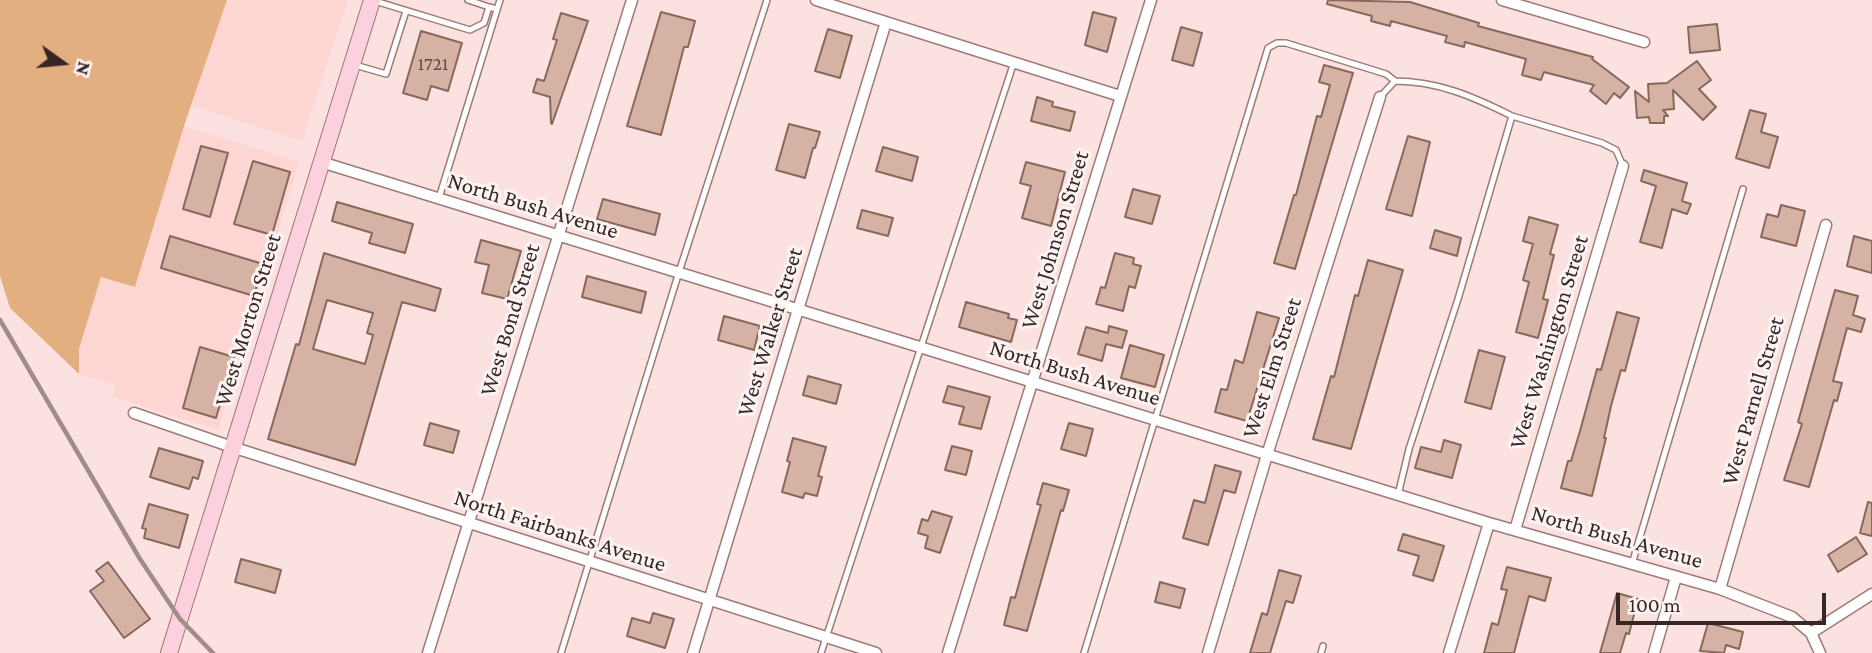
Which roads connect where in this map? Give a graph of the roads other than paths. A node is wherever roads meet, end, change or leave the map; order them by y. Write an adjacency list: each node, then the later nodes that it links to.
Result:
1 (372, 0): 11 (lane); 15 (main road, West Morton Street)
2 (468, 0): 9 (lane)
3 (500, 0): 10 (lane)
4 (632, 0): 25 (street, West Bond Street)
5 (767, 0): 26 (lane)
6 (817, 0): 12 (street)
7 (1152, 0): 17 (street, West Johnson Street)
8 (1502, 0): 13 (street)
9 (489, 7): 10 (lane); 11 (lane)
10 (497, 9): 23 (lane)
11 (406, 10): 15 (lane)
12 (887, 22): 14 (street); 27 (street, West Walker Street)
13 (1644, 42)
14 (1014, 62): 17 (street); 28 (lane)
15 (352, 64): 20 (main road, West Morton Street)
16 (1395, 81): 18 (lane); 19 (lane); 31 (lane)
17 (1120, 96): 29 (street, West Johnson Street)
18 (1380, 97): 33 (street, West Elm Street)
19 (1512, 116): 21 (lane); 34 (lane)
20 (321, 162): 23 (street, North Bush Avenue); 32 (main road, West Morton Street)
21 (1623, 166): 37 (street, West Washington Street)
22 (1743, 189): 39 (lane)
23 (438, 199): 25 (street, North Bush Avenue)
24 (1826, 225): 41 (street, West Parnell Street)
25 (558, 236): 26 (street, North Bush Avenue); 35 (street, West Bond Street)
26 (679, 272): 27 (street, North Bush Avenue); 38 (lane)
27 (800, 309): 28 (street, North Bush Avenue); 43 (street, West Walker Street)
28 (919, 347): 29 (street, North Bush Avenue); 45 (lane)
29 (1034, 381): 31 (street, North Bush Avenue); 52 (street, West Johnson Street)
30 (134, 413): 32 (street, North Fairbanks Avenue)
31 (1154, 419): 33 (street, North Bush Avenue); 53 (lane)
32 (232, 447): 35 (street, North Fairbanks Avenue); 46 (main road, West Morton Street)
33 (1267, 455): 34 (street, North Bush Avenue); 54 (street, West Elm Street)
34 (1398, 495): 36 (street, North Bush Avenue)
35 (469, 523): 38 (street, North Fairbanks Avenue); 47 (street, West Bond Street)
36 (1489, 523): 37 (street, North Bush Avenue); 55 (street)
37 (1515, 530): 39 (street, North Bush Avenue)
38 (590, 562): 43 (street, North Fairbanks Avenue); 48 (lane)
39 (1632, 564): 40 (street, North Bush Avenue)
40 (1676, 577): 41 (street, North Bush Avenue); 56 (street)
41 (1720, 589): 44 (street, North Bush Avenue)
42 (1872, 594): 44 (street)
43 (709, 600): 45 (street, North Fairbanks Avenue); 49 (street, West Walker Street)
44 (1811, 633): 57 (street)
45 (826, 637): 50 (lane); 51 (street, North Fairbanks Avenue)
46 (169, 653)
47 (428, 653)
48 (561, 653)
49 (694, 653)
50 (821, 653)
51 (876, 653)
52 (948, 653)
53 (1084, 653)
54 (1208, 653)
55 (1449, 653)
56 (1654, 653)
57 (1820, 653)

